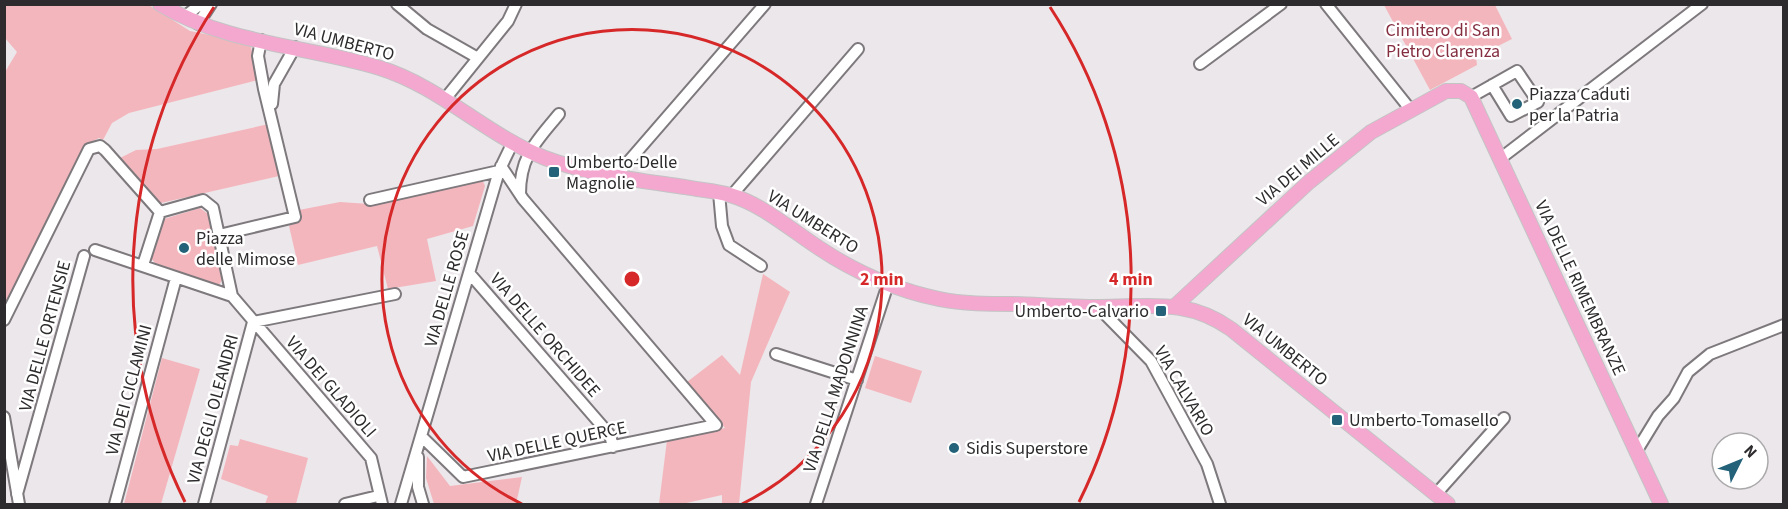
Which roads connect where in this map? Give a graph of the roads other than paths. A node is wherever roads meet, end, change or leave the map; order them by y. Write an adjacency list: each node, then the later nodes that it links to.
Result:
1 (160, 4): 10 (main road, VIA UMBERTO)
2 (201, 4): 10 (street)
3 (211, 4): 11 (street)
4 (397, 4): 15 (street)
5 (516, 4): 15 (street)
6 (765, 4): 27 (street)
7 (1281, 4): 16 (street)
8 (1326, 4): 20 (street)
9 (1702, 4): 25 (street)
10 (184, 17): 11 (main road, VIA UMBERTO)
11 (198, 24): 12 (main road, VIA UMBERTO)
12 (261, 40): 13 (main road, VIA UMBERTO); 21 (street)
13 (295, 47): 19 (main road, VIA UMBERTO); 21 (street)
14 (858, 49): 29 (street)
15 (478, 58): 19 (street)
16 (1200, 63)
17 (1492, 85): 17 (street); 18 (street)
18 (1466, 94): 20 (main road, VIA DEI MILLE); 25 (main road, VIA DELLE RIMEMBRANZE)
19 (445, 99): 23 (main road, VIA UMBERTO)
20 (1410, 109): 42 (main road, VIA DEI MILLE)
21 (272, 113): 32 (street)
22 (559, 114): 24 (street)
23 (513, 142): 24 (main road, VIA UMBERTO); 26 (street, VIA DELLE ROSE)
24 (529, 151): 27 (main road, VIA UMBERTO); 28 (street)
25 (1501, 158): 56 (main road, VIA DELLE RIMEMBRANZE)
26 (500, 168): 28 (street); 30 (street); 37 (street, VIA DELLE ROSE)
27 (615, 177): 29 (main road, VIA UMBERTO)
28 (520, 194): 55 (street, VIA DELLE QUERCE)
29 (725, 194): 36 (street); 39 (main road, VIA UMBERTO)
30 (370, 200)
31 (157, 208): 32 (street); 35 (street); 45 (street)
32 (223, 234): 41 (street)
33 (95, 250): 35 (street, VIA DELLE ORTENSIE)
34 (84, 256): 58 (street, VIA DELLE ORTENSIE)
35 (139, 264): 38 (street, VIA DELLE ORTENSIE)
36 (762, 266)
37 (470, 274): 53 (street, VIA DELLE ROSE); 55 (street, VIA DELLE ORCHIDEE)
38 (175, 281): 41 (street, VIA DELLE ORTENSIE); 63 (street, VIA DEI CICLAMINI)
39 (888, 284): 44 (main road, VIA UMBERTO); 50 (street, VIA DELLA MADONNINA)
40 (395, 294): 46 (street, VIA DEGLI OLEANDRI)
41 (233, 298): 46 (street, VIA DEI GLADIOLI)
42 (1176, 305): 43 (main road, VIA UMBERTO); 59 (main road, VIA UMBERTO)
43 (1126, 306): 44 (main road, VIA UMBERTO); 48 (street)
44 (1098, 307): 48 (street, VIA CALVARIO)
45 (4, 320)
46 (253, 322): 61 (street, VIA DEI GLADIOLI); 64 (street, VIA DEGLI OLEANDRI)
47 (1784, 325): 56 (street)
48 (1123, 330): 69 (street, VIA CALVARIO)
49 (776, 354): 50 (street)
50 (857, 380): 68 (street, VIA DELLA MADONNINA)
51 (4, 417): 57 (street)
52 (1504, 418): 59 (street)
53 (421, 436): 54 (street, VIA DELLE ROSE); 55 (street, VIA DELLE QUERCE)
54 (418, 447): 66 (street); 67 (street)
55 (613, 447)
56 (1636, 452): 62 (main road, VIA DELLE RIMEMBRANZE)
57 (12, 460): 58 (street); 60 (street)
58 (28, 461): 60 (street, VIA DELLE ORTENSIE)
59 (1436, 494): 70 (main road, VIA UMBERTO)
60 (18, 499)
61 (380, 500): 65 (street)
62 (1658, 503)
63 (115, 504)
64 (204, 504)
65 (345, 504)
66 (403, 504): 67 (street)
67 (422, 504)
68 (816, 504)
69 (1220, 504)
70 (1448, 504)

